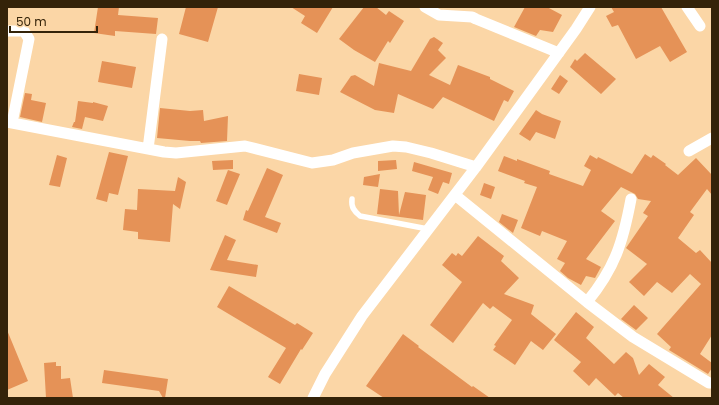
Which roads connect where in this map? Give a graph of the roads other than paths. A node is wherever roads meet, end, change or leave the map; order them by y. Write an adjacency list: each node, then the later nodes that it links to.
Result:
1 (425, 7): 7 (street)
2 (590, 7): 7 (street)
3 (687, 7): 4 (street)
4 (700, 26)
5 (7, 31): 8 (street)
6 (162, 39): 10 (street)
7 (558, 53): 12 (street)
8 (9, 123): 10 (street)
9 (712, 138): 11 (street)
10 (148, 149): 12 (street)
11 (689, 151)
12 (476, 167): 13 (street)
13 (455, 195): 16 (street); 17 (street)
14 (352, 199): 16 (lane)
15 (631, 199): 17 (street)
16 (428, 229): 19 (street)
17 (587, 302): 18 (street)
18 (712, 383)
19 (313, 398)

